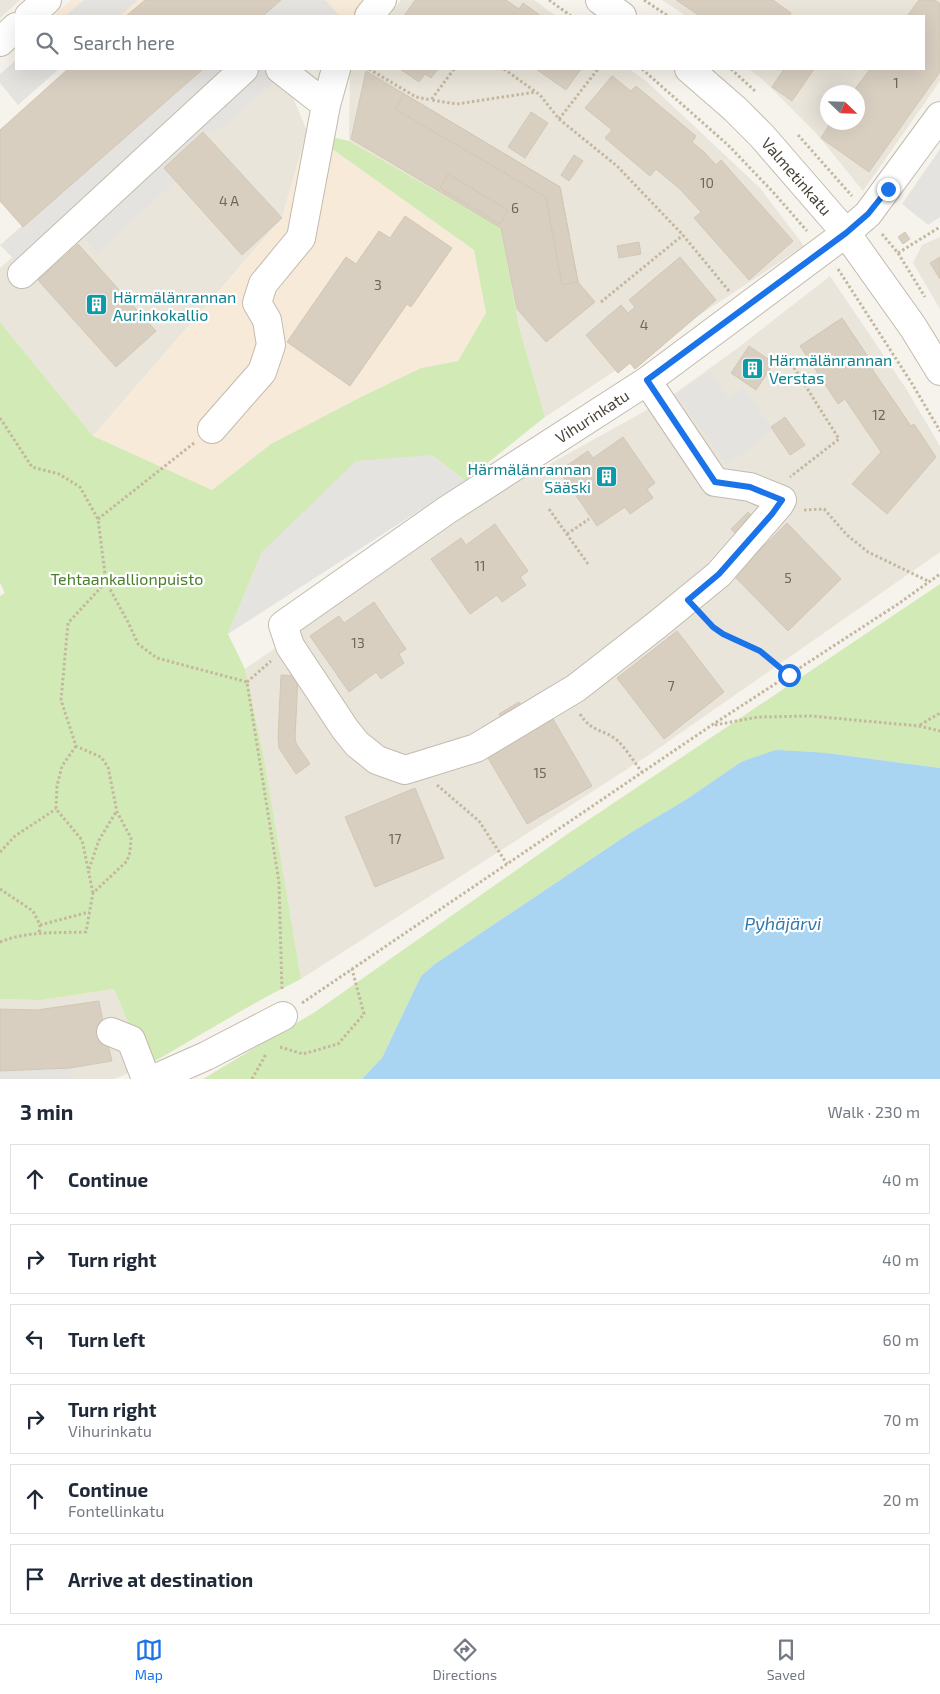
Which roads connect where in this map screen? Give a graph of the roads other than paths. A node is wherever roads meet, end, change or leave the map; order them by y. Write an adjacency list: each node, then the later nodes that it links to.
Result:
1 (47, 0): 4 (street)
2 (382, 0): 5 (street)
3 (600, 0): 6 (street)
4 (27, 15)
5 (371, 15)
6 (621, 15)
7 (243, 70): 14 (street)
8 (281, 70): 11 (street)
9 (336, 70): 11 (street)
10 (691, 70): 13 (street, Valmetinkatu)
11 (326, 105): 17 (street)
12 (940, 116): 13 (street, Vihurinkatu)
13 (846, 233): 15 (street, Valmetinkatu); 16 (street, Vihurinkatu)
14 (22, 274)
15 (940, 371)
16 (647, 380): 18 (street, Vihurinkatu); 18 (street)
17 (212, 429)
18 (286, 635): 19 (street)
19 (289, 676)
20 (286, 1014): 23 (street)
21 (111, 1032): 22 (street)
22 (146, 1079)
23 (154, 1079)

